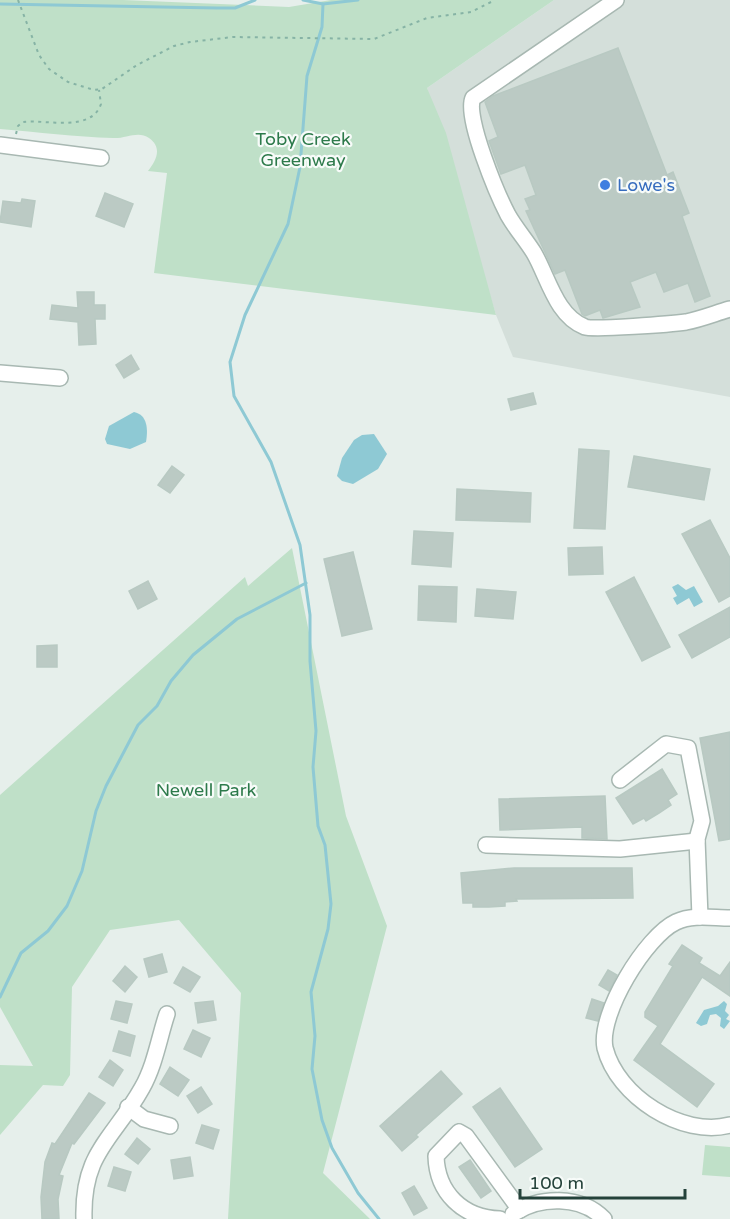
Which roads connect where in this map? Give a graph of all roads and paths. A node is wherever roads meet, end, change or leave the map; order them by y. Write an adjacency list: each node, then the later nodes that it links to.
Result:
1 (18, 0): 4 (path)
2 (495, 0): 4 (path)
3 (616, 0): 8 (street)
4 (99, 90): 6 (path)
5 (0, 145): 6 (street)
6 (16, 146): 7 (street)
7 (101, 158)
8 (730, 309)
9 (0, 373): 10 (street)
10 (60, 378)
11 (620, 780): 12 (street)
12 (697, 841): 13 (street); 14 (street)
13 (486, 846)
14 (700, 917): 15 (street); 18 (street)
15 (730, 918)
16 (167, 1014): 17 (street)
17 (128, 1107): 19 (street); 21 (street)
18 (730, 1125)
19 (170, 1126)
20 (520, 1210): 22 (street); 22 (street); 23 (street)
21 (84, 1219)
22 (501, 1219)
23 (604, 1219)

